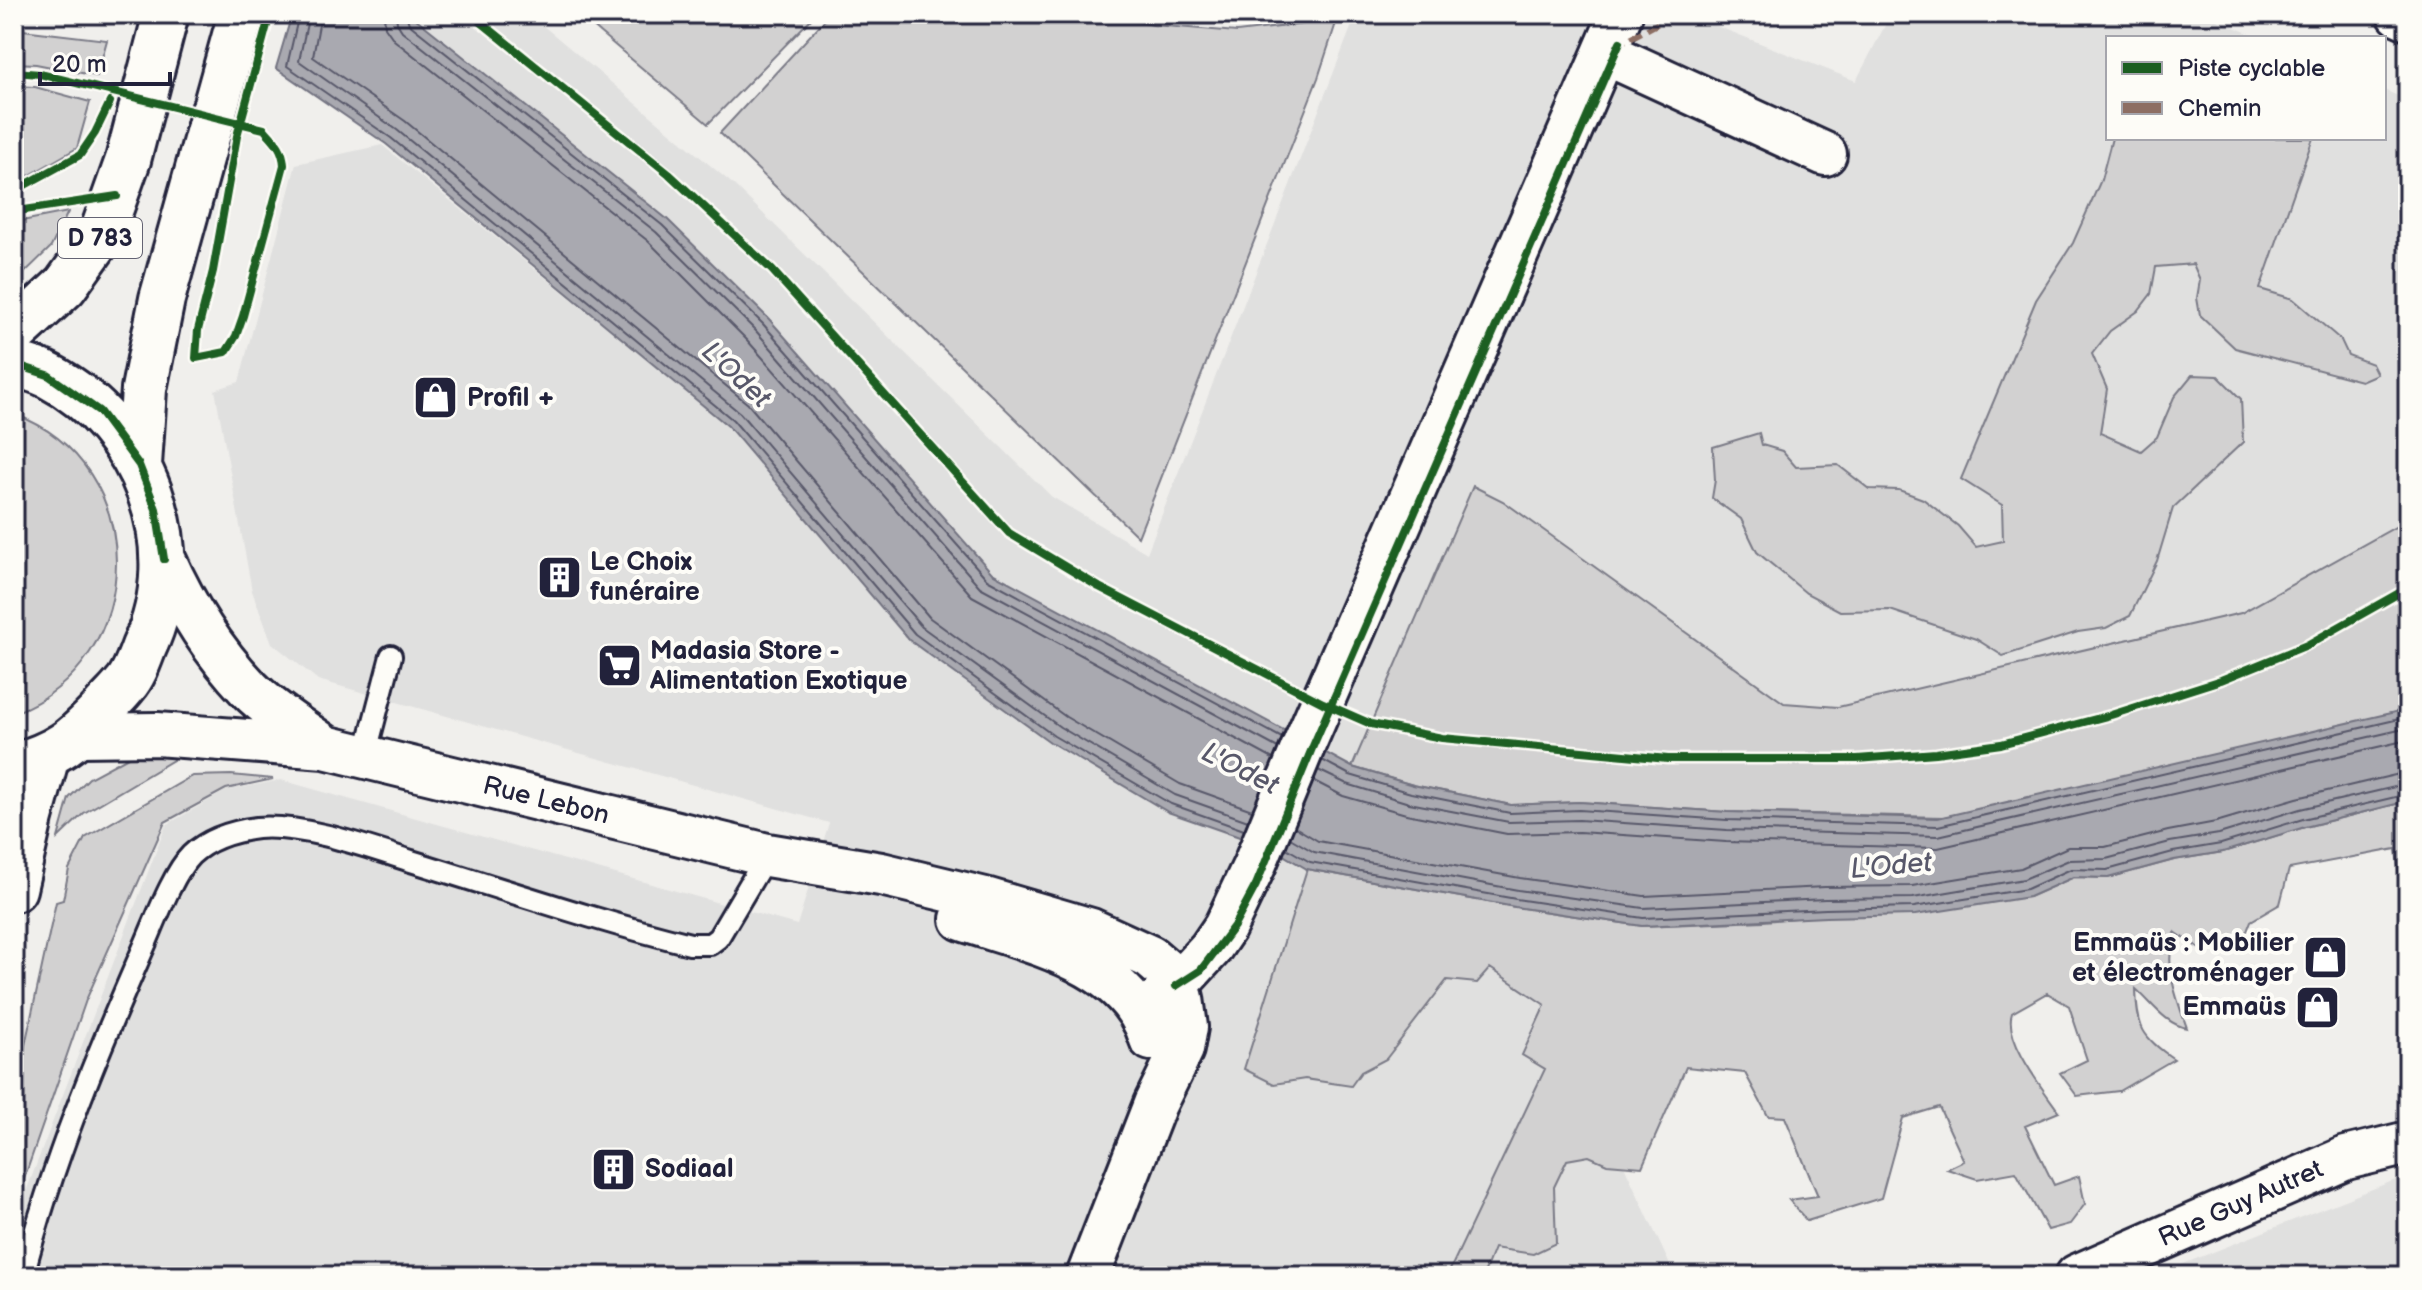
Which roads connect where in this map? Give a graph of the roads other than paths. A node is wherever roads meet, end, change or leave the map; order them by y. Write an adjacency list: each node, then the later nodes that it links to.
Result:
1 (166, 14): 8 (main road, D 783)
2 (241, 14): 10 (main road, D 783)
3 (1621, 14): 6 (street)
4 (2399, 14): 5 (street)
5 (2408, 18)
6 (1605, 53): 7 (street); 18 (street)
7 (1825, 154)
8 (14, 333)
9 (14, 364): 10 (main road)
10 (139, 465): 11 (main road)
11 (164, 559): 13 (street, Rue Lebon); 14 (main road)
12 (391, 656): 15 (lane)
13 (325, 747): 14 (street, Rue Lebon); 15 (street, Rue Lebon)
14 (46, 752): 17 (main road)
15 (365, 756): 16 (street, Rue Lebon)
16 (767, 855): 18 (street, Rue Lebon); 19 (street, Rue Lebon); 22 (lane)
17 (14, 889)
18 (1176, 986): 19 (street); 20 (street)
19 (1140, 1014): 20 (street)
20 (1155, 1104): 23 (street)
21 (2408, 1143): 24 (street, Rue Guy Autret)
22 (23, 1276)
23 (1088, 1276)
24 (2077, 1276)

